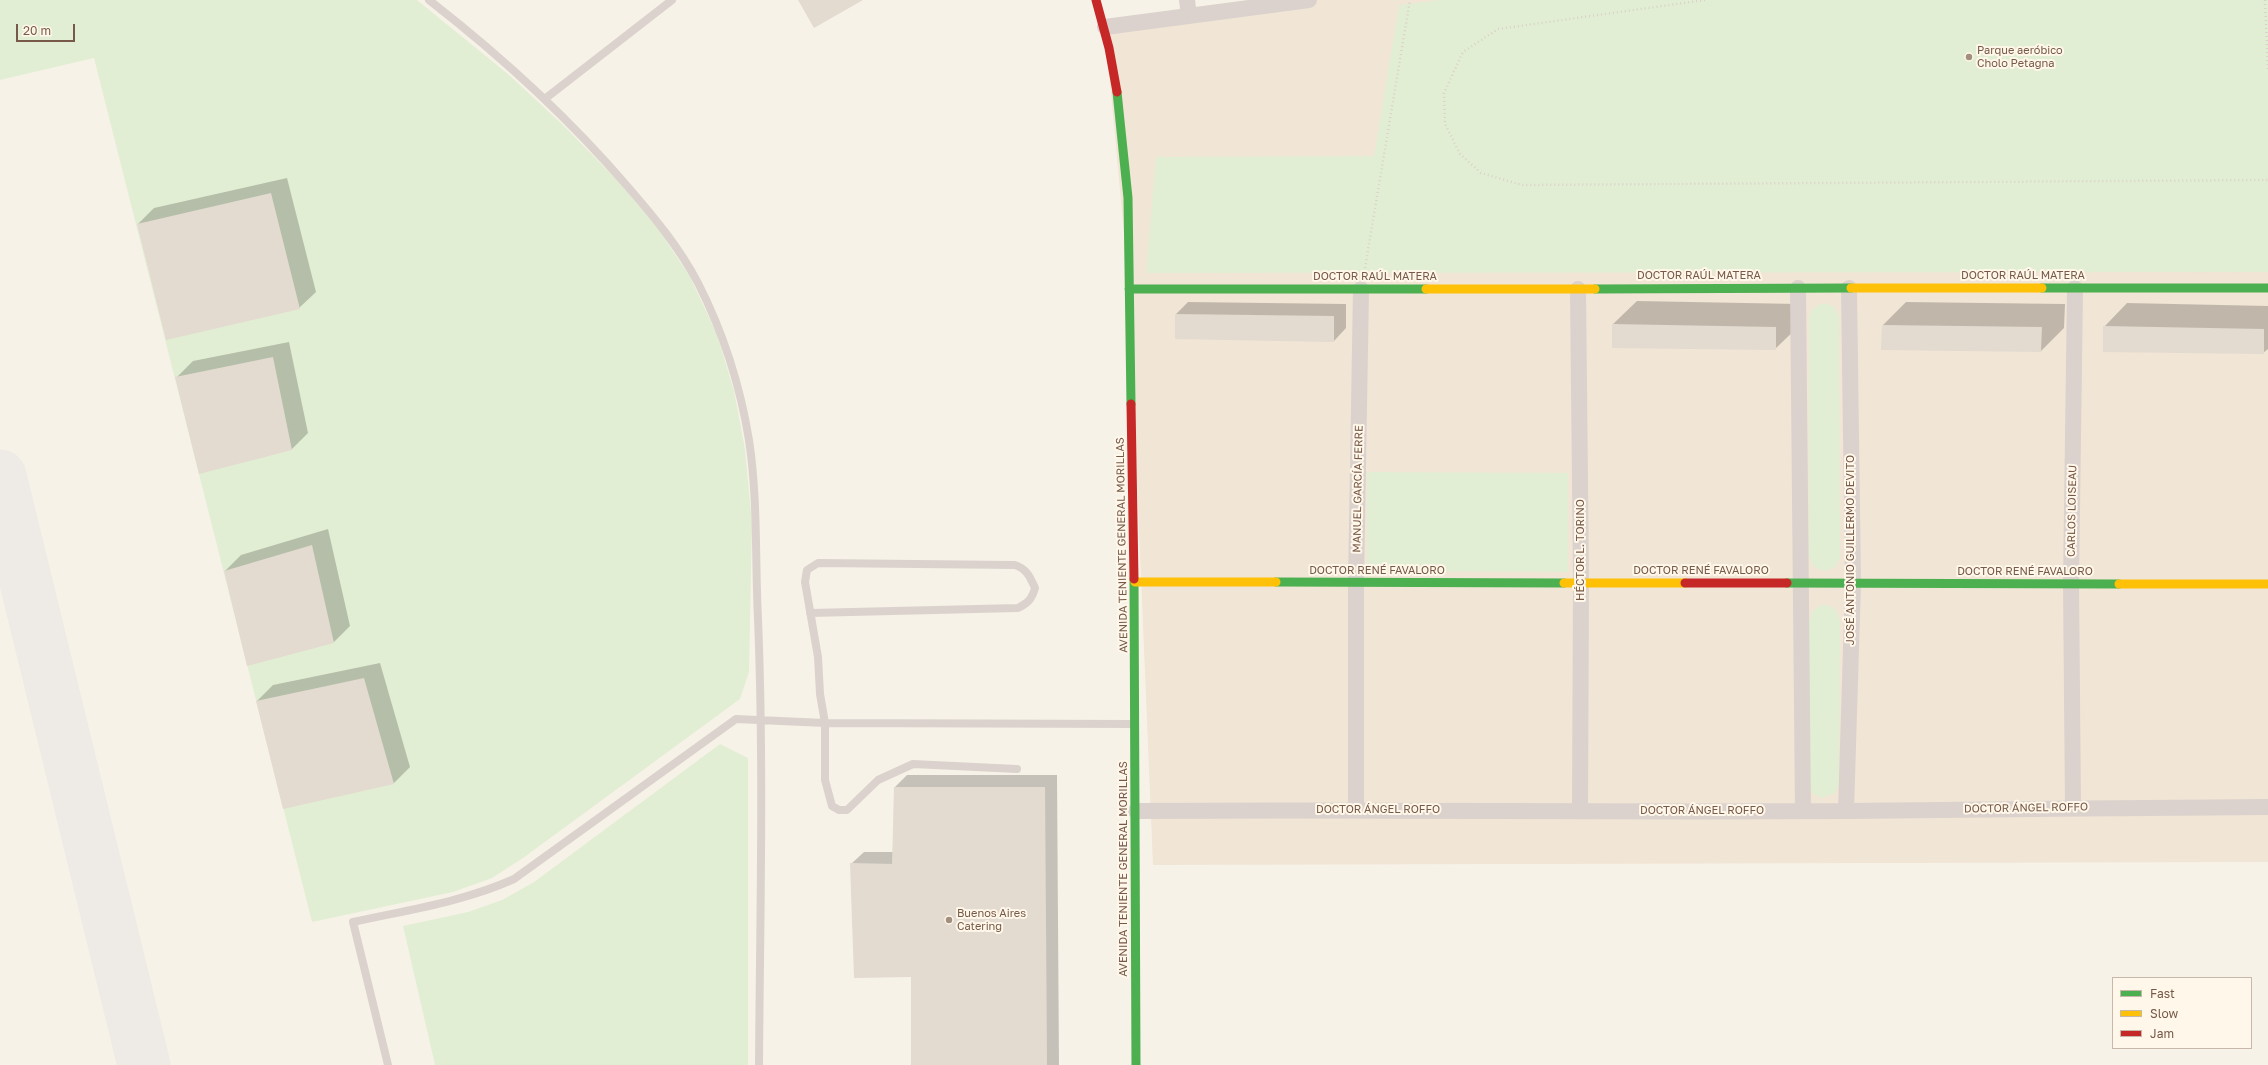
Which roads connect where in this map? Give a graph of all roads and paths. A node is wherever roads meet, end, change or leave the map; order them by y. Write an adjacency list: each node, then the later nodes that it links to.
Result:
1 (429, 0): 12 (lane)
2 (672, 0): 12 (lane)
3 (1096, 0): 10 (street, AVENIDA TENIENTE GENERAL MORILLAS)
4 (1186, 0): 9 (street)
5 (1310, 0): 9 (street)
6 (1410, 0): 19 (path)
7 (1705, 0): 13 (path)
8 (2264, 0): 11 (path)
9 (1189, 16): 10 (street)
10 (1105, 26): 18 (street, AVENIDA TENIENTE GENERAL MORILLAS)
11 (2268, 70)
12 (546, 98): 29 (lane)
13 (2268, 180)
14 (1798, 288): 15 (street, DOCTOR RAÚL MATERA); 20 (street, DOCTOR RAÚL MATERA); 25 (street)
15 (1849, 288): 16 (street, DOCTOR RAÚL MATERA); 24 (street, JOSÉ ANTONIO GUILLERMO DEVITO)
16 (2075, 288): 17 (street, DOCTOR RAÚL MATERA); 26 (street, CARLOS LOISEAU)
17 (2268, 288)
18 (1129, 289): 19 (street, DOCTOR RAÚL MATERA); 21 (street, AVENIDA TENIENTE GENERAL MORILLAS)
19 (1361, 289): 20 (street, DOCTOR RAÚL MATERA); 22 (street, MANUEL GARCÍA FERRE)
20 (1578, 289): 23 (street, HÉCTOR L. TORINO)
21 (1135, 582): 22 (street, DOCTOR RENÉ FAVALORO); 31 (street, AVENIDA TENIENTE GENERAL MORILLAS)
22 (1356, 583): 23 (street, DOCTOR RENÉ FAVALORO); 35 (street, MANUEL GARCÍA FERRE)
23 (1581, 583): 25 (street, DOCTOR RENÉ FAVALORO); 36 (street, HÉCTOR L. TORINO)
24 (1853, 583): 25 (street, DOCTOR RENÉ FAVALORO); 26 (street, DOCTOR RENÉ FAVALORO); 39 (street, JOSÉ ANTONIO GUILLERMO DEVITO)
25 (1801, 584): 38 (street)
26 (2071, 584): 27 (street, DOCTOR RENÉ FAVALORO); 33 (street, CARLOS LOISEAU)
27 (2268, 584)
28 (810, 613): 28 (lane); 30 (lane)
29 (762, 720): 30 (lane); 40 (lane); 41 (lane)
30 (825, 723): 31 (lane); 32 (lane)
31 (1135, 724): 37 (street, AVENIDA TENIENTE GENERAL MORILLAS)
32 (1017, 769)
33 (2073, 807): 34 (street, DOCTOR ÁNGEL ROFFO); 39 (street, DOCTOR ÁNGEL ROFFO)
34 (2268, 807)
35 (1356, 810): 36 (street, DOCTOR ÁNGEL ROFFO); 37 (street, DOCTOR ÁNGEL ROFFO)
36 (1580, 810): 38 (street, DOCTOR ÁNGEL ROFFO)
37 (1136, 811): 42 (street, AVENIDA TENIENTE GENERAL MORILLAS)
38 (1804, 811): 39 (street, DOCTOR ÁNGEL ROFFO)
39 (1846, 811)
40 (388, 1065)
41 (759, 1065)
42 (1136, 1065)

